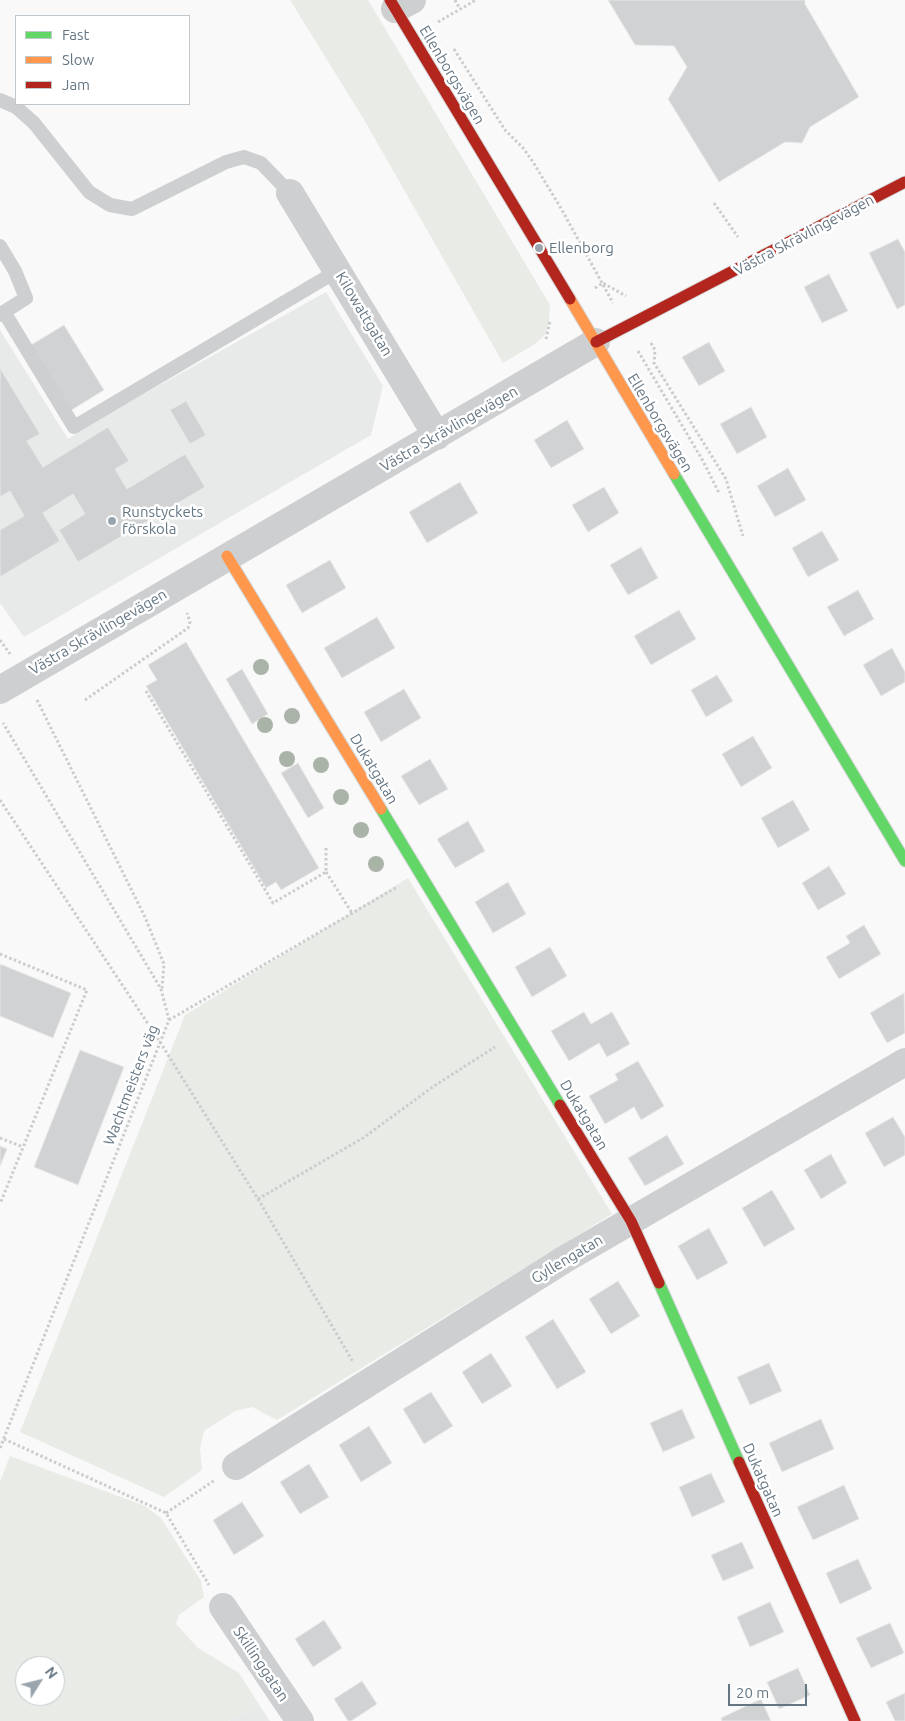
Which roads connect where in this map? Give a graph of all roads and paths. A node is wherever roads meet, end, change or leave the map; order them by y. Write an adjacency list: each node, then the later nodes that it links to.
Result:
1 (455, 0): 4 (path)
2 (476, 0): 4 (path)
3 (408, 6): 4 (path); 15 (street, Ellenborgsvägen)
4 (460, 9)
5 (452, 47): 14 (path)
6 (0, 100): 8 (lane)
7 (905, 182): 12 (street, Västra Skrävlingevägen)
8 (290, 193): 11 (street, Kilowattgatan)
9 (714, 203): 12 (path)
10 (0, 246): 13 (lane)
11 (332, 260): 13 (lane); 16 (street, Kilowattgatan)
12 (751, 262): 14 (street, Västra Skrävlingevägen)
13 (2, 313)
14 (624, 327): 15 (street, Västra Skrävlingevägen); 17 (path)
15 (596, 342): 16 (street, Västra Skrävlingevägen); 29 (street, Ellenborgsvägen)
16 (437, 436): 18 (street, Västra Skrävlingevägen)
17 (720, 495)
18 (227, 556): 22 (street, Västra Skrävlingevägen); 31 (street, Dukatgatan)
19 (187, 612): 25 (path)
20 (0, 640): 21 (path)
21 (12, 657)
22 (0, 690)
23 (146, 691): 30 (path)
24 (35, 695): 34 (path)
25 (85, 700)
26 (4, 723): 34 (path, Wachtmeisters väg)
27 (0, 800): 37 (path)
28 (326, 846): 30 (path)
29 (905, 861)
30 (326, 872): 32 (path)
31 (420, 874): 32 (path); 36 (street, Dukatgatan)
32 (352, 913): 35 (path)
33 (0, 954): 40 (path)
34 (162, 989): 35 (path, Wachtmeisters väg)
35 (169, 1020): 37 (path, Wachtmeisters väg)
36 (517, 1033): 41 (path); 43 (street, Dukatgatan)
37 (160, 1042): 41 (path); 45 (path, Wachtmeisters väg)
38 (905, 1062): 43 (street, Gyllengatan)
39 (0, 1138): 40 (path)
40 (23, 1147): 42 (path)
41 (258, 1199): 44 (path)
42 (0, 1204)
43 (631, 1221): 44 (street, Gyllengatan); 51 (street, Dukatgatan)
44 (367, 1384): 47 (street, Gyllengatan)
45 (4, 1439): 46 (path, Wachtmeisters väg); 48 (path)
46 (0, 1448)
47 (236, 1466): 48 (path)
48 (166, 1513): 49 (path)
49 (223, 1607): 50 (street, Skillinggatan)
50 (300, 1721)
51 (855, 1721)

